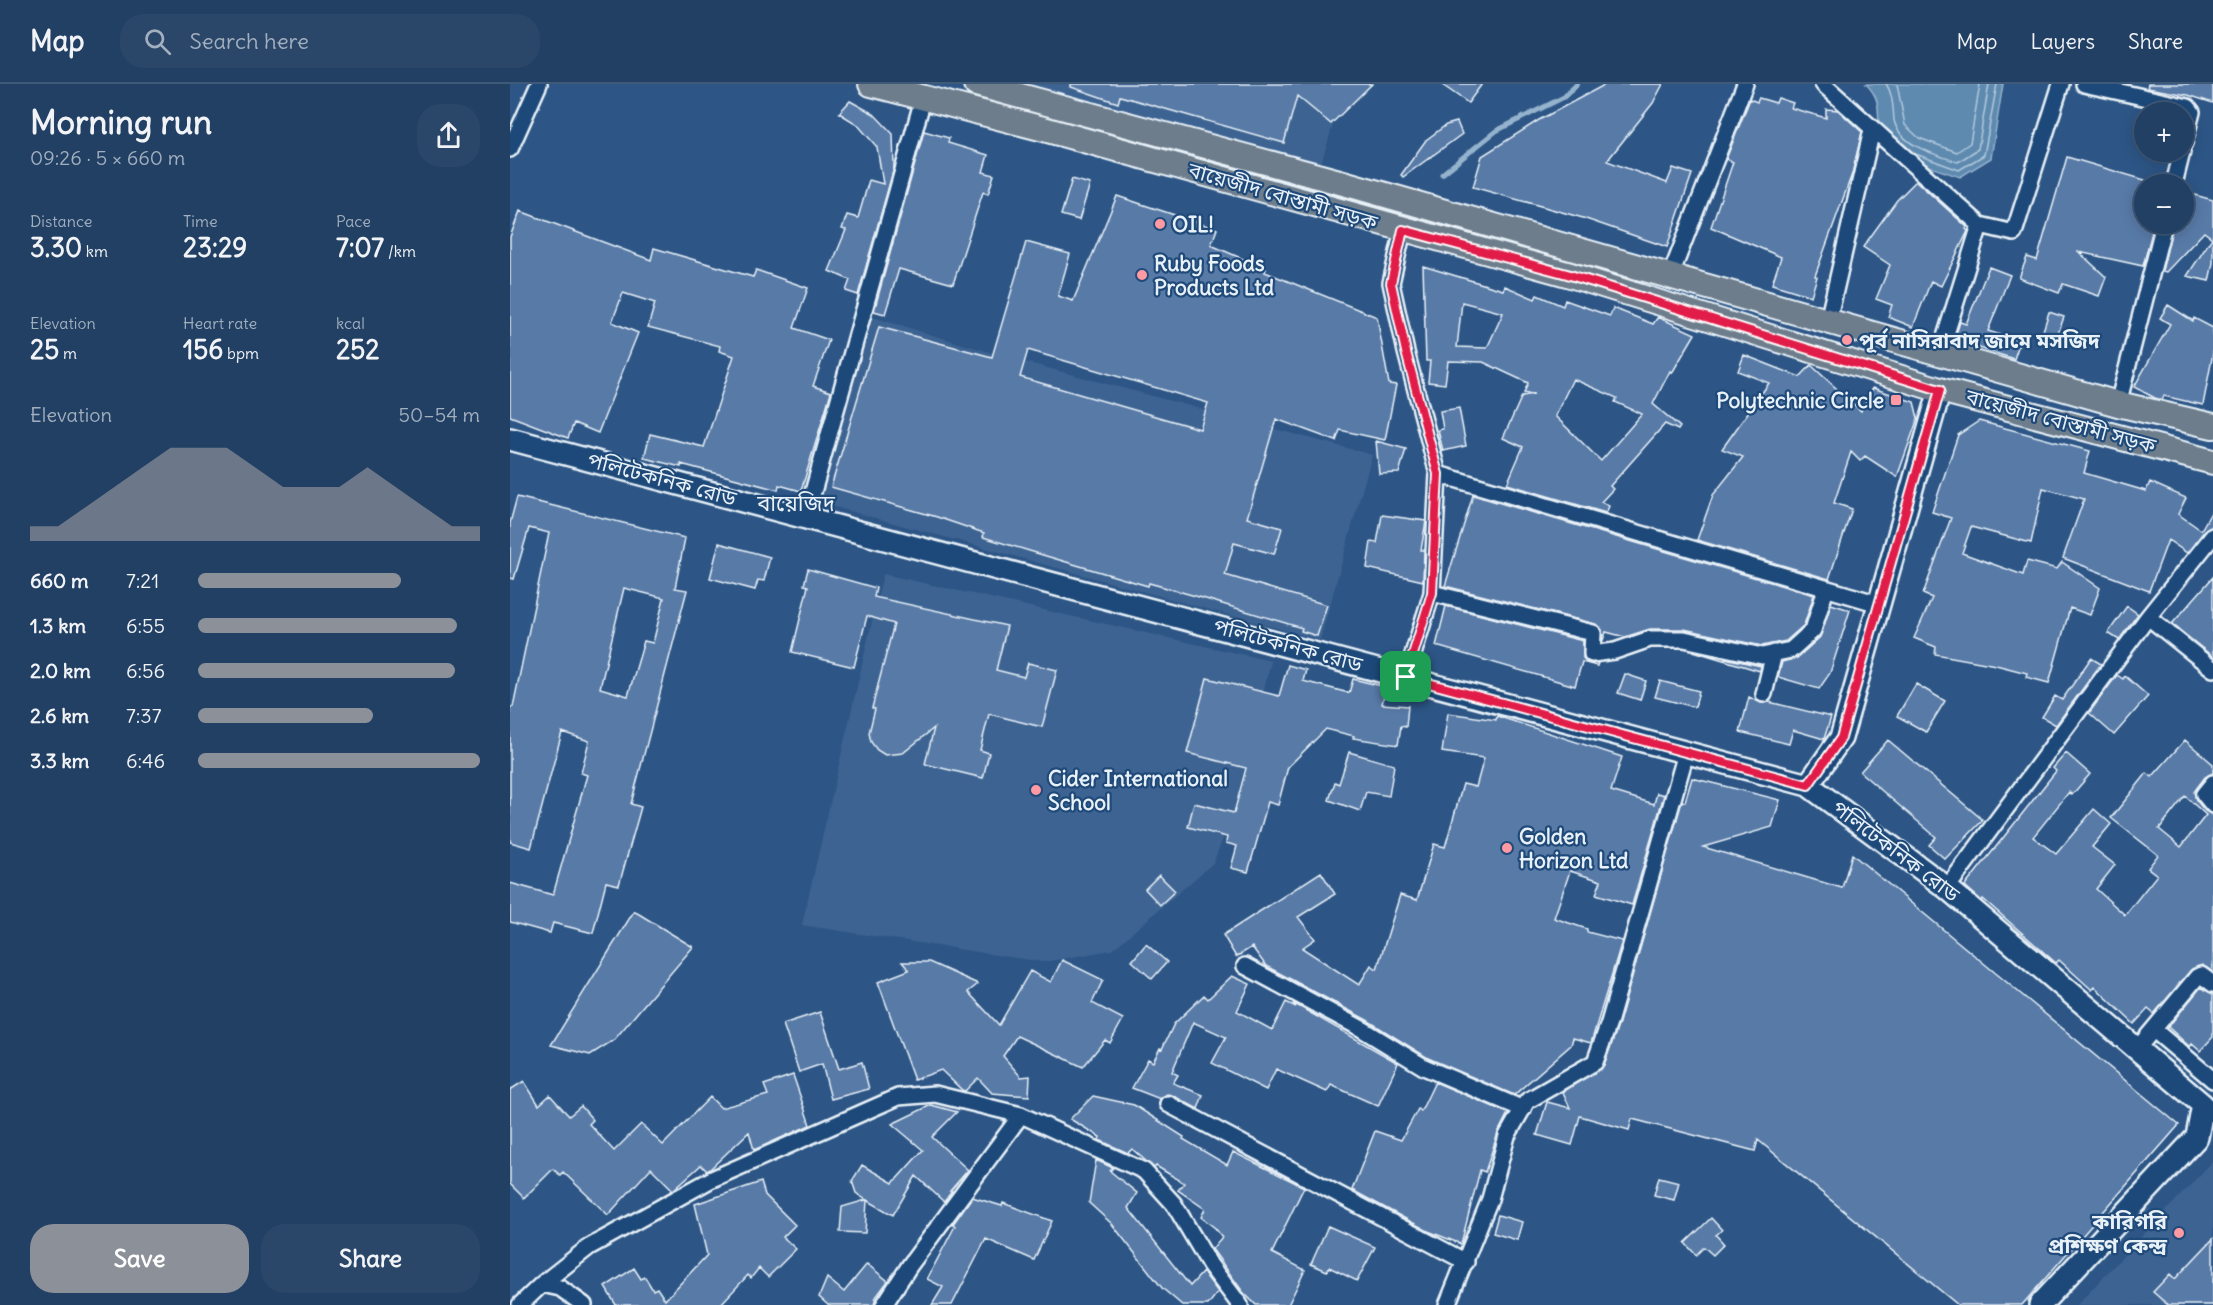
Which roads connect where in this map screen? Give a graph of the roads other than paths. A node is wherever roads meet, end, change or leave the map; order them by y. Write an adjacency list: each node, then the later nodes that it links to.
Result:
1 (539, 84): 11 (street)
2 (871, 84): 8 (main road, বায়েজীদ বোস্তামী সড়ক)
3 (976, 84): 15 (main road, বায়েজীদ বোস্তামী সড়ক)
4 (1745, 84): 15 (street)
5 (1823, 84): 10 (street)
6 (2061, 84): 12 (street)
7 (2084, 84): 9 (street)
8 (925, 91): 13 (main road, বায়েজীদ বোস্তামী সড়ক); 24 (street)
9 (2165, 102)
10 (1872, 130): 12 (street); 16 (street)
11 (510, 149)
12 (1980, 225): 17 (street)
13 (1403, 230): 18 (main road, বায়েজীদ বোস্তামী সড়ক); 23 (street)
14 (2161, 234): 19 (street)
15 (1670, 277): 16 (main road, বায়েজীদ বোস্তামী সড়ক)
16 (1828, 321): 17 (main road, বায়েজীদ বোস্তামী সড়ক)
17 (1940, 353): 19 (main road, বায়েজীদ বোস্তামী সড়ক)
18 (1940, 390): 22 (main road, বায়েজীদ বোস্তামী সড়ক); 28 (main road)
19 (2118, 404): 20 (main road, বায়েজীদ বোস্তামী সড়ক)
20 (2213, 426)
21 (510, 439): 24 (main road, পলিটেকনিক রোড)
22 (2213, 462)
23 (1438, 474): 26 (street); 27 (street)
24 (806, 517): 32 (main road, পলিটেকনিক রোড)
25 (2213, 536): 29 (street)
26 (1826, 589): 28 (street); 30 (street)
27 (1432, 593): 30 (street); 32 (street)
28 (1879, 604): 36 (main road)
29 (2148, 617): 31 (street); 38 (street)
30 (1774, 653): 33 (street)
31 (2213, 669)
32 (1406, 677): 34 (main road, পলিটেকনিক রোড)
33 (1764, 694)
34 (1686, 753): 36 (main road, পলিটেকনিক রোড); 45 (street)
35 (2213, 783): 37 (street)
36 (1808, 785): 38 (main road, পলিটেকনিক রোড)
37 (2213, 805)
38 (1947, 888): 42 (main road, পলিটেকনিক রোড)
39 (1245, 966): 45 (street)
40 (2213, 984): 41 (street)
41 (2154, 1030): 42 (street); 43 (street)
42 (2138, 1049): 54 (main road, পলিটেকনিক রোড)
43 (2213, 1080)
44 (1168, 1104): 47 (street)
45 (1523, 1108): 47 (street)
46 (1021, 1115): 48 (street); 51 (street); 52 (street)
47 (1466, 1262): 53 (street)
48 (542, 1284): 49 (street); 50 (street)
49 (520, 1305)
50 (584, 1305)
51 (884, 1305)
52 (1240, 1305)
53 (1447, 1305)
54 (2040, 1305)

